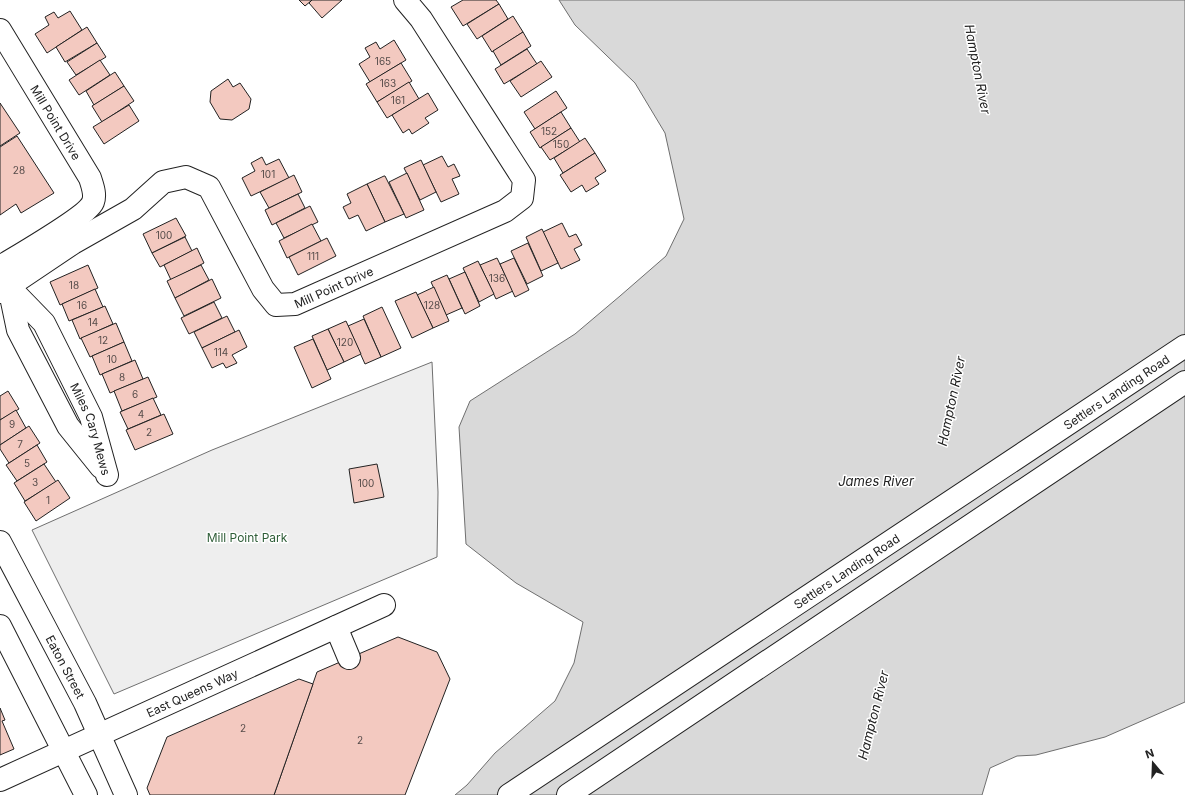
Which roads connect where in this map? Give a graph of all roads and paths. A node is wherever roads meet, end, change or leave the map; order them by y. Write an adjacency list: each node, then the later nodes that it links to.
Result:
1 (405, 0): 4 (main road, Mill Point Drive)
2 (0, 30): 3 (main road, Mill Point Drive)
3 (0, 267)
4 (3, 284): 4 (main road, Miles Cary Mews)
5 (1185, 346): 17 (main road, Settlers Landing Road)
6 (1185, 382): 18 (main road)
7 (0, 542): 12 (main road, Eaton Street)
8 (384, 605): 10 (main road, East Queens Way)
9 (0, 626): 13 (main road)
10 (336, 627): 11 (main road); 12 (main road, East Queens Way)
11 (349, 658)
12 (99, 734): 13 (main road, East Queens Way); 16 (main road, Eaton Street)
13 (64, 751): 14 (main road, East Queens Way); 15 (main road)
14 (0, 780)
15 (86, 795)
16 (126, 795)
17 (509, 795)
18 (568, 795)

